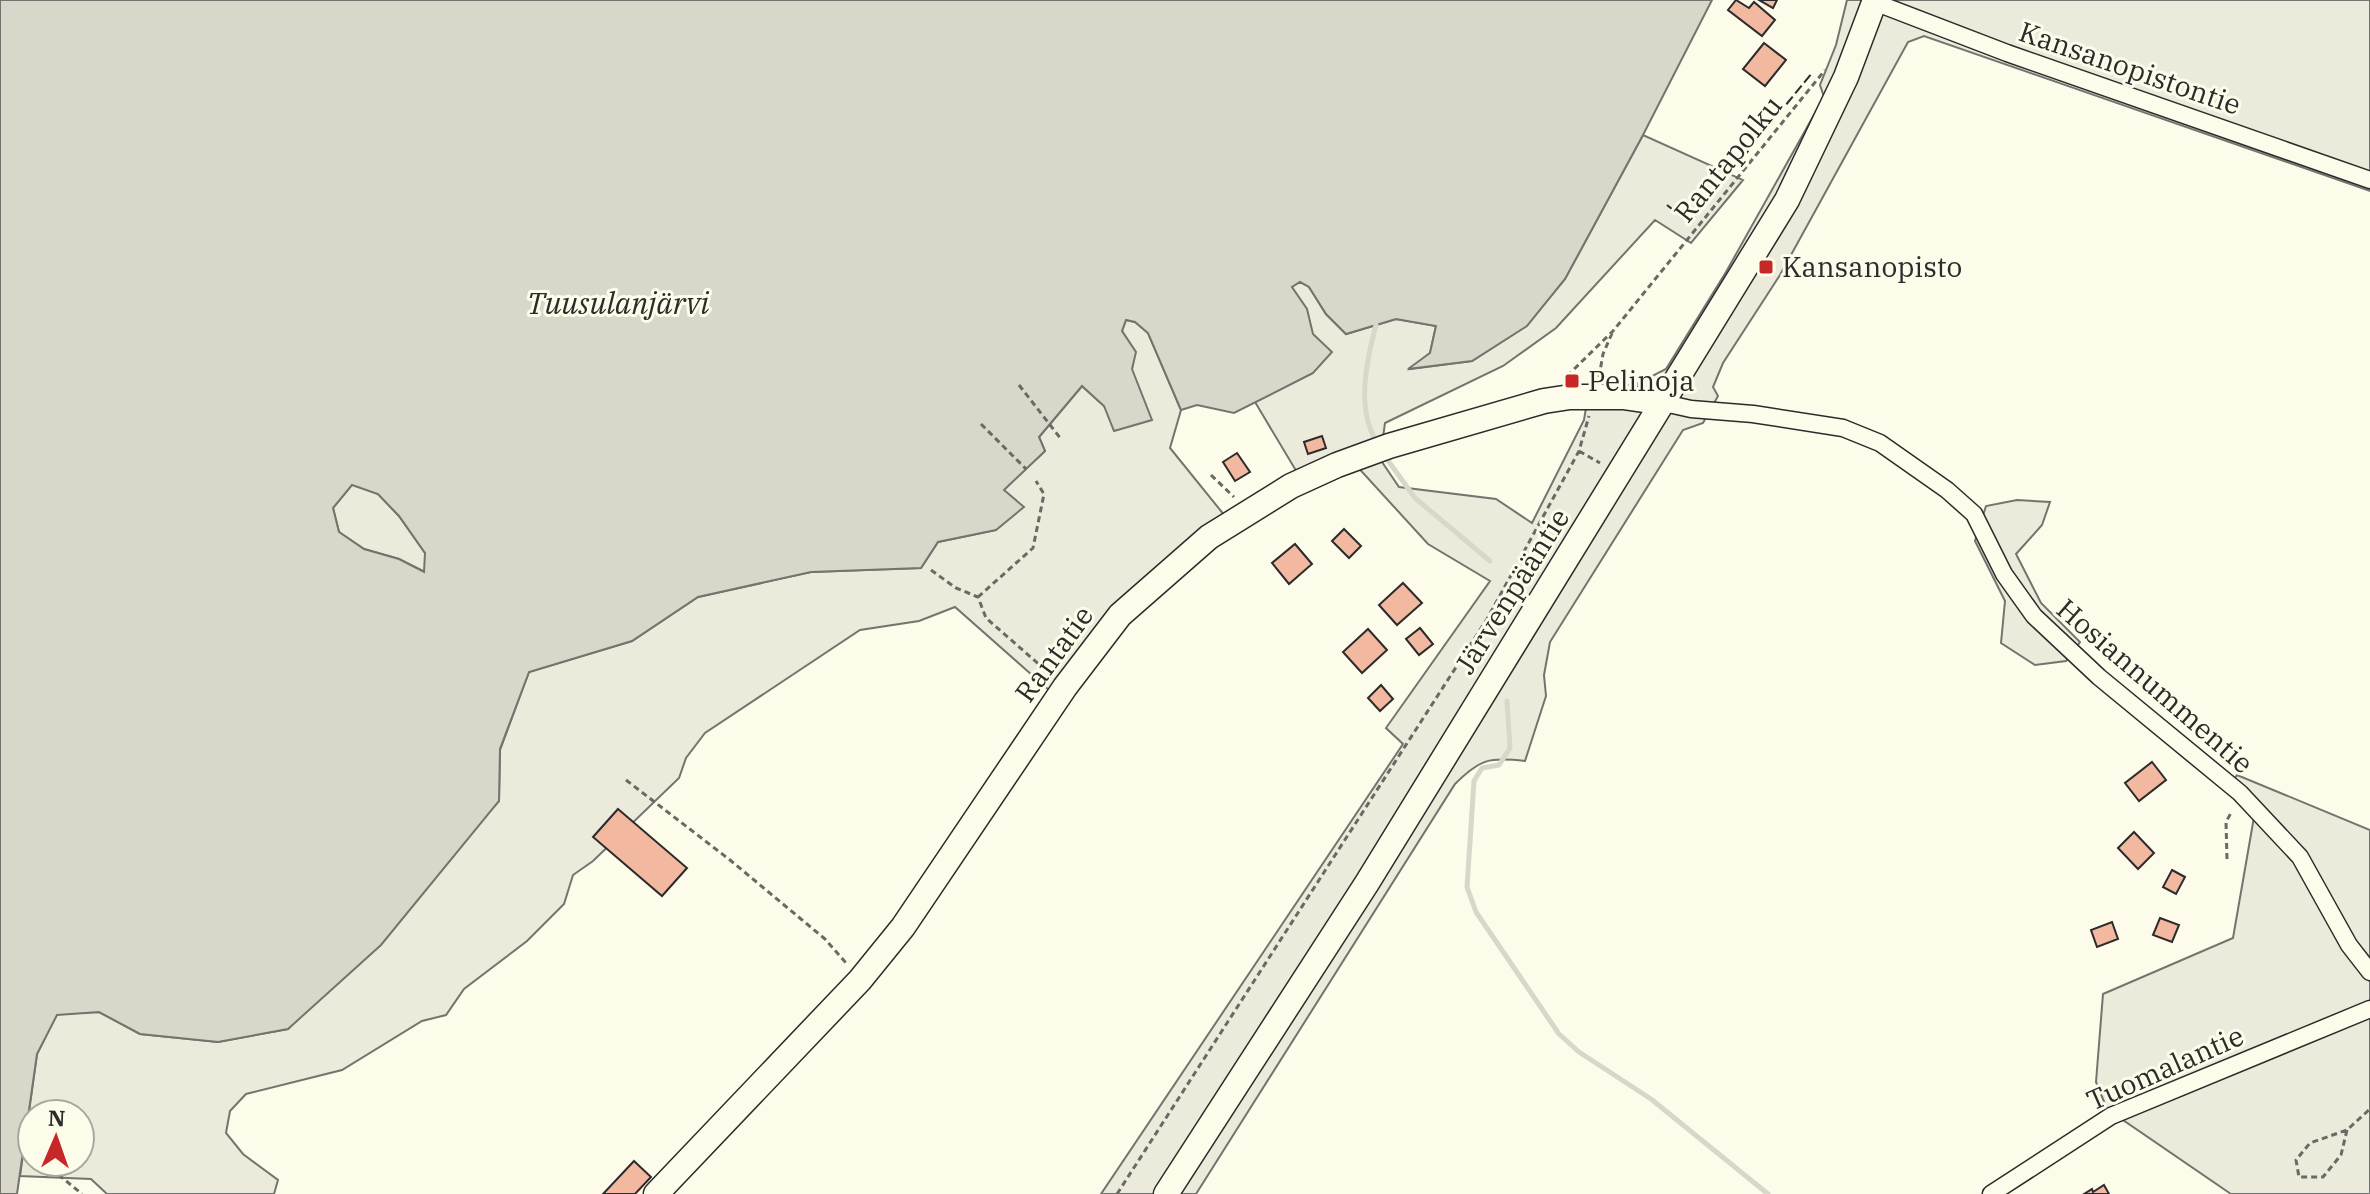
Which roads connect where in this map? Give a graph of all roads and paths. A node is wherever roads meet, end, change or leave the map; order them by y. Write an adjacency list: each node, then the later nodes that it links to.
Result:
1 (1874, 1): 3 (street, Kansanopistontie); 8 (main road, Järvenpääntie)
2 (1831, 61): 4 (path, Rantapolku)
3 (2370, 180)
4 (1613, 331): 6 (path, Rantapolku); 7 (path, Rantapolku)
5 (1019, 385): 10 (path)
6 (1595, 396): 7 (main road, Rantatie); 8 (main road, Rantatie); 11 (path, Rantapolku)
7 (1544, 401): 16 (main road, Rantatie)
8 (1664, 403): 21 (street, Hosiannummentie); 32 (main road, Järvenpääntie)
9 (981, 424): 12 (path)
10 (1061, 439)
11 (1579, 451): 13 (path); 31 (path, Rantapolku)
12 (1026, 469)
13 (1594, 474)
14 (1211, 475): 16 (path)
15 (1036, 481): 18 (path)
16 (1248, 511): 19 (main road, Rantatie)
17 (931, 570): 18 (path)
18 (978, 597): 19 (path)
19 (1065, 687): 24 (main road, Rantatie)
20 (626, 780): 24 (path)
21 (2240, 793): 22 (path); 23 (street, Hosiannummentie)
22 (2227, 859)
23 (2370, 972)
24 (860, 980): 30 (main road, Rantatie)
25 (2370, 1009): 33 (street, Tuomalantie)
26 (2370, 1109): 27 (path)
27 (2347, 1130): 27 (path)
28 (62, 1178): 29 (path)
29 (82, 1194)
30 (656, 1194)
31 (1117, 1194)
32 (1166, 1194)
33 (1991, 1194)

